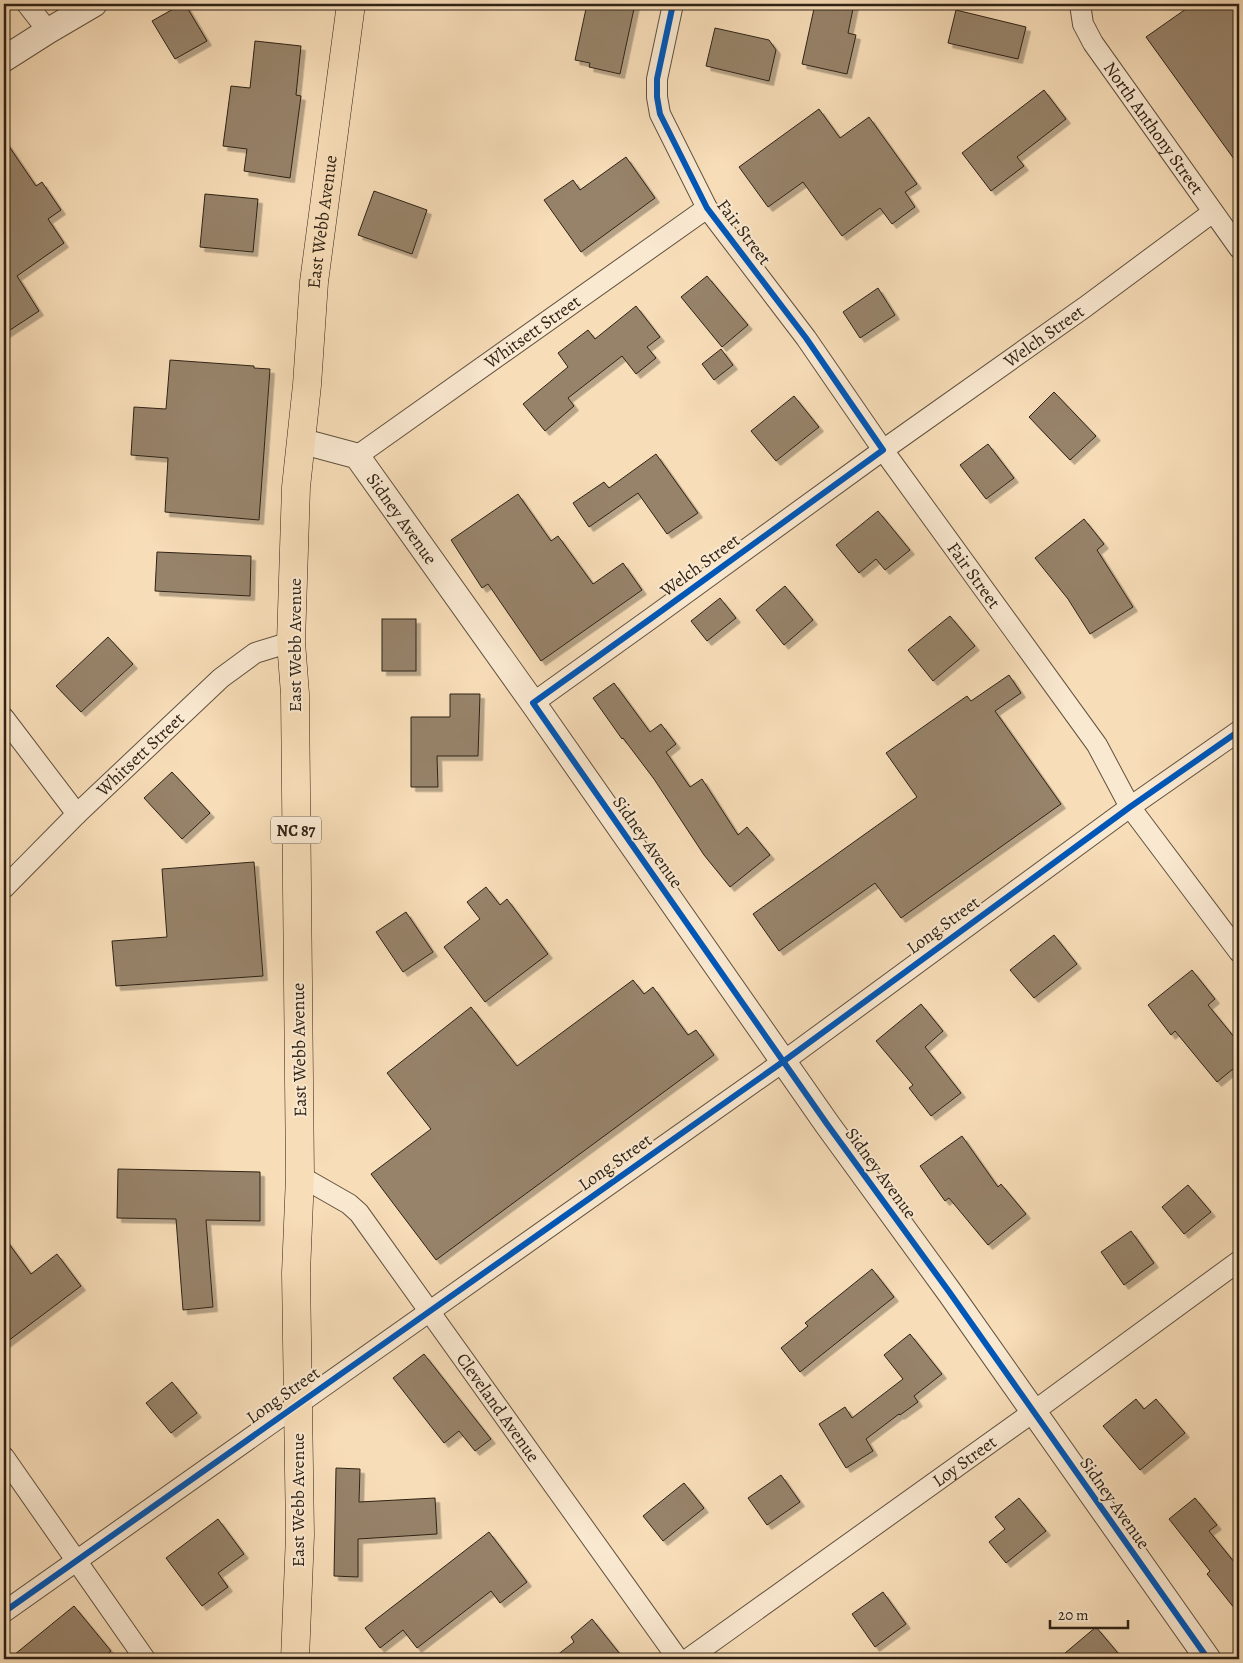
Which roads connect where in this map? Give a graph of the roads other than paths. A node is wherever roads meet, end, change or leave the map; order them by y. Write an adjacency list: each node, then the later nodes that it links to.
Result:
1 (27, 4): 6 (street)
2 (94, 4): 6 (street)
3 (351, 4): 11 (highway, East Webb Avenue / NC 87)
4 (673, 4): 8 (street, Fair Street)
5 (1080, 4): 9 (street, North Anthony Street)
6 (48, 30): 7 (street)
7 (4, 59)
8 (707, 208): 12 (street, Fair Street); 13 (street, Whitsett Street)
9 (1213, 212): 10 (street, North Anthony Street); 12 (street, Welch Street)
10 (1239, 248)
11 (301, 441): 13 (street); 14 (highway, East Webb Avenue / NC 87)
12 (883, 450): 15 (street, Welch Street); 18 (street, Fair Street)
13 (357, 456): 15 (street, Sidney Avenue)
14 (291, 642): 19 (street, Whitsett Street); 23 (highway, East Webb Avenue / NC 87)
15 (532, 702): 22 (street, Sidney Avenue)
16 (4, 718): 19 (street)
17 (1239, 731): 18 (street, Long Street)
18 (1130, 807): 21 (street, Fair Street); 22 (street, Long Street)
19 (77, 814): 20 (street, Whitsett Street)
20 (4, 888)
21 (1239, 952)
22 (784, 1061): 25 (street, Long Street); 27 (street, Sidney Avenue)
23 (300, 1176): 25 (street, Cleveland Avenue); 26 (highway, East Webb Avenue / NC 87)
24 (1239, 1261): 27 (street, Loy Street)
25 (431, 1312): 26 (street, Long Street); 33 (street, Cleveland Avenue)
26 (298, 1403): 29 (street, Long Street); 32 (highway, East Webb Avenue / NC 87)
27 (1032, 1412): 34 (street, Loy Street); 35 (street, Sidney Avenue)
28 (4, 1457): 29 (street)
29 (77, 1560): 30 (street, Long Street); 31 (street)
30 (4, 1612)
31 (145, 1659)
32 (295, 1659)
33 (678, 1659)
34 (688, 1659)
35 (1208, 1659)

